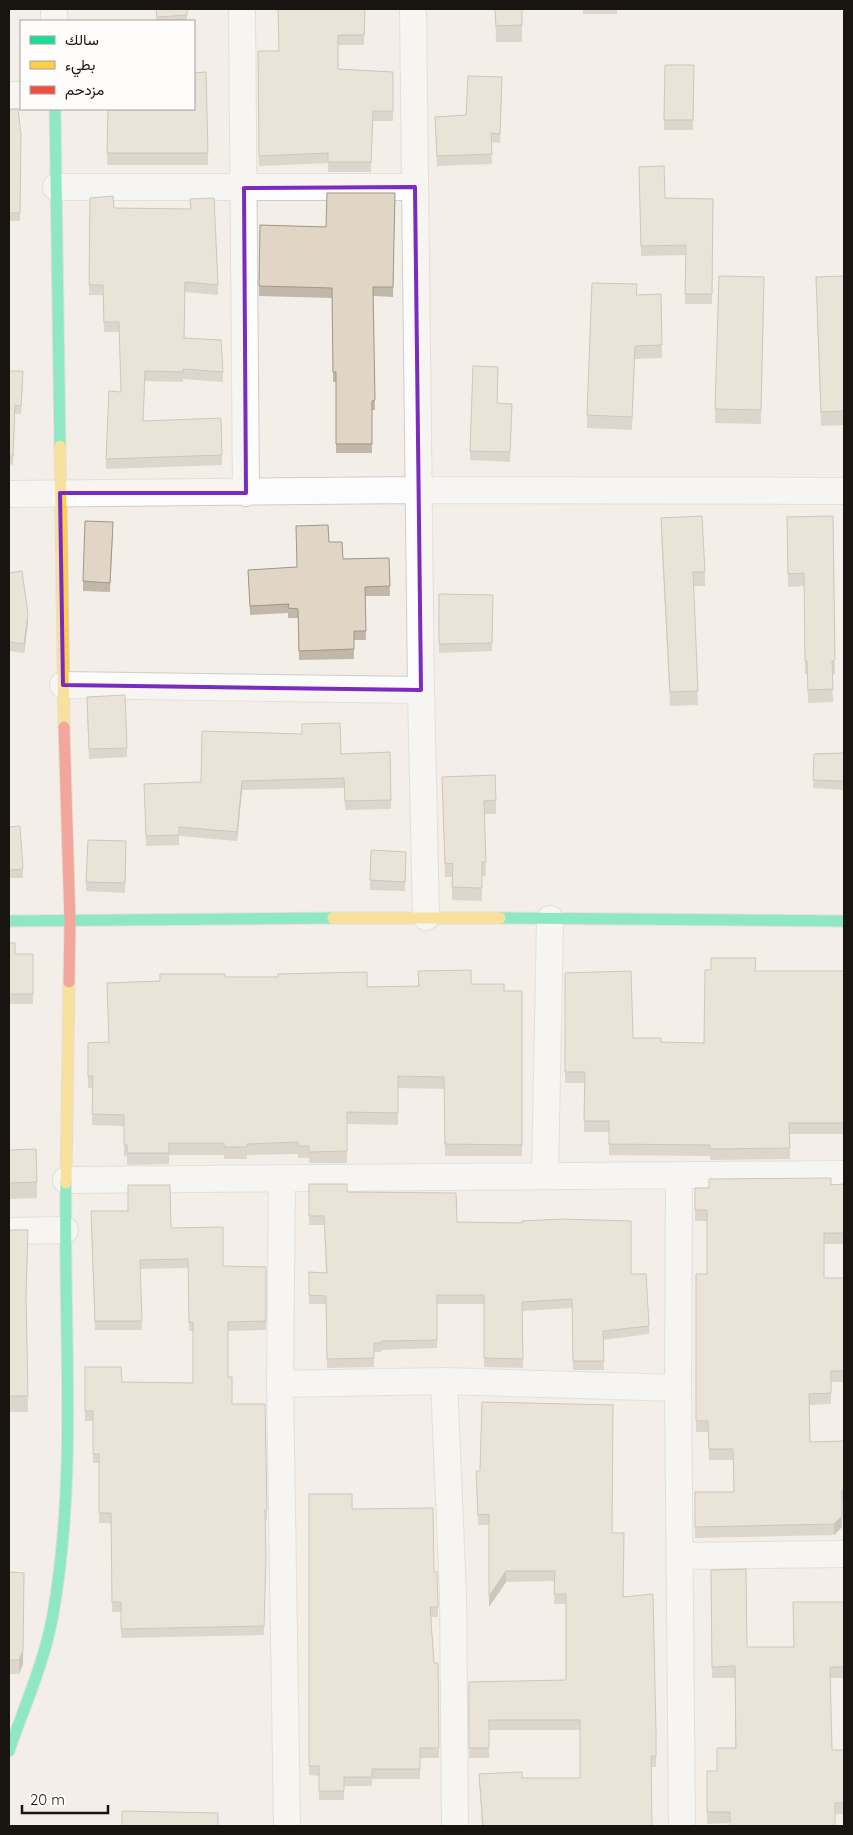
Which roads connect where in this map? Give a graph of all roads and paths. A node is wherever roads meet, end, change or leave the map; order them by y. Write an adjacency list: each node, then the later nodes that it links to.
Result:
1 (242, 9): 6 (street)
2 (413, 9): 5 (street)
3 (55, 110): 4 (street)
4 (56, 187): 6 (street); 9 (street)
5 (415, 187): 6 (street); 7 (street)
6 (244, 188): 10 (street)
7 (418, 490): 8 (street); 10 (street); 13 (street)
8 (844, 491)
9 (60, 492): 10 (street); 11 (street); 12 (street)
10 (246, 492)
11 (9, 494)
12 (62, 685): 13 (street); 17 (street)
13 (421, 690): 14 (street)
14 (426, 917): 15 (street); 17 (street)
15 (550, 919): 18 (street); 20 (street)
16 (9, 921): 17 (street)
17 (70, 921): 23 (street)
18 (844, 921)
19 (844, 1174): 21 (street)
20 (545, 1176): 21 (street); 22 (street)
21 (679, 1176): 28 (street)
22 (282, 1179): 23 (street); 27 (street)
23 (66, 1180): 24 (street)
24 (65, 1230): 25 (street); 31 (street)
25 (9, 1231)
26 (444, 1381): 27 (street); 28 (street); 33 (street)
27 (280, 1384): 32 (street)
28 (678, 1388): 30 (street)
29 (844, 1554): 30 (street)
30 (681, 1556): 34 (street)
31 (9, 1751)
32 (286, 1826)
33 (455, 1826)
34 (682, 1826)

